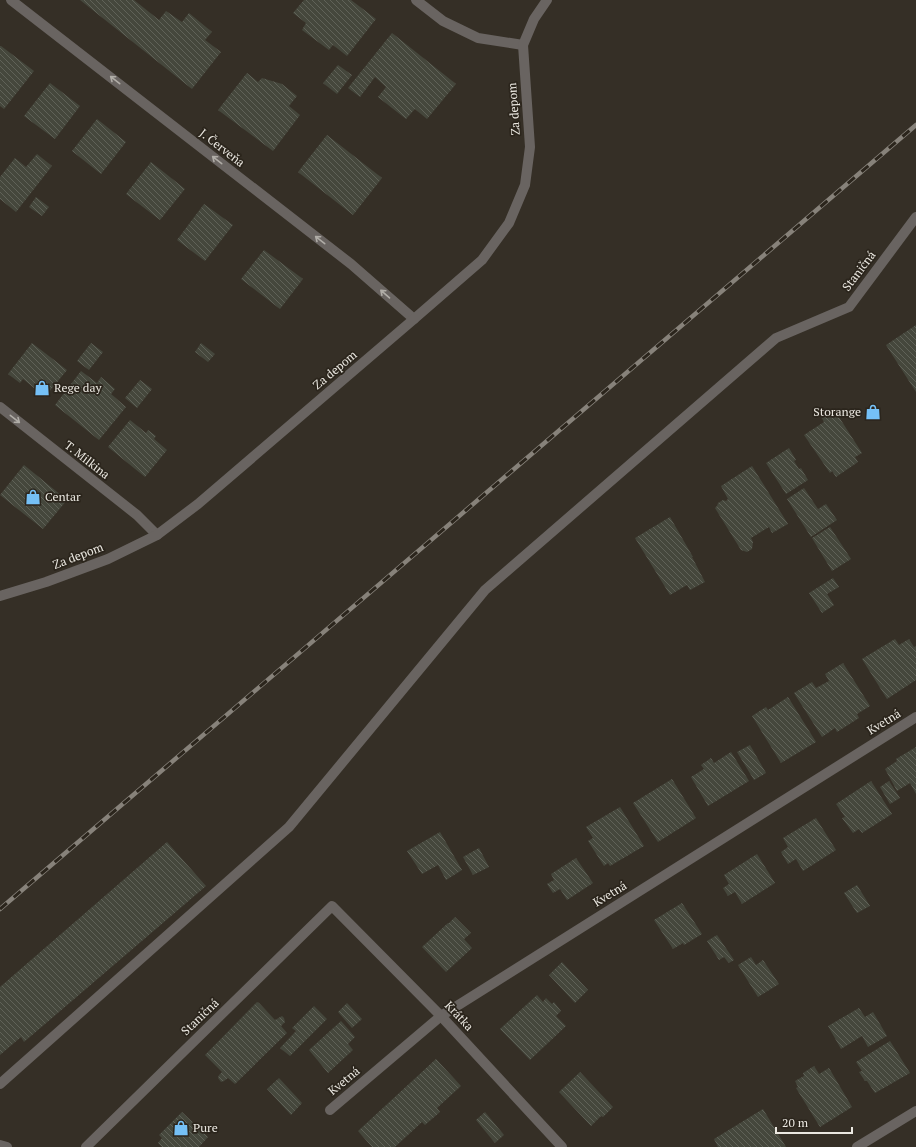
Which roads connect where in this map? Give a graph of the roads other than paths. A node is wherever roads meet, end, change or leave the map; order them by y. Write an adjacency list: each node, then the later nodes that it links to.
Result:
1 (11, 0): 6 (street, J. Červeňa, one-way to 1)
2 (416, 0): 4 (street)
3 (547, 0): 4 (street)
4 (523, 45): 6 (street, Za depom)
5 (916, 216): 13 (street, Staničná)
6 (414, 319): 8 (street, Za depom)
7 (0, 407): 8 (street, T. Milkina, one-way to 8)
8 (157, 534): 9 (street, Za depom)
9 (0, 596)
10 (916, 717): 12 (street, Kvetná)
11 (332, 906): 12 (street, Krátka); 18 (street, Staničná)
12 (441, 1016): 14 (street, Kvetná); 19 (street, Krátka)
13 (0, 1084)
14 (330, 1110)
15 (916, 1111): 20 (street)
16 (0, 1145): 17 (street)
17 (7, 1147)
18 (86, 1147)
19 (562, 1147)
20 (857, 1147)

